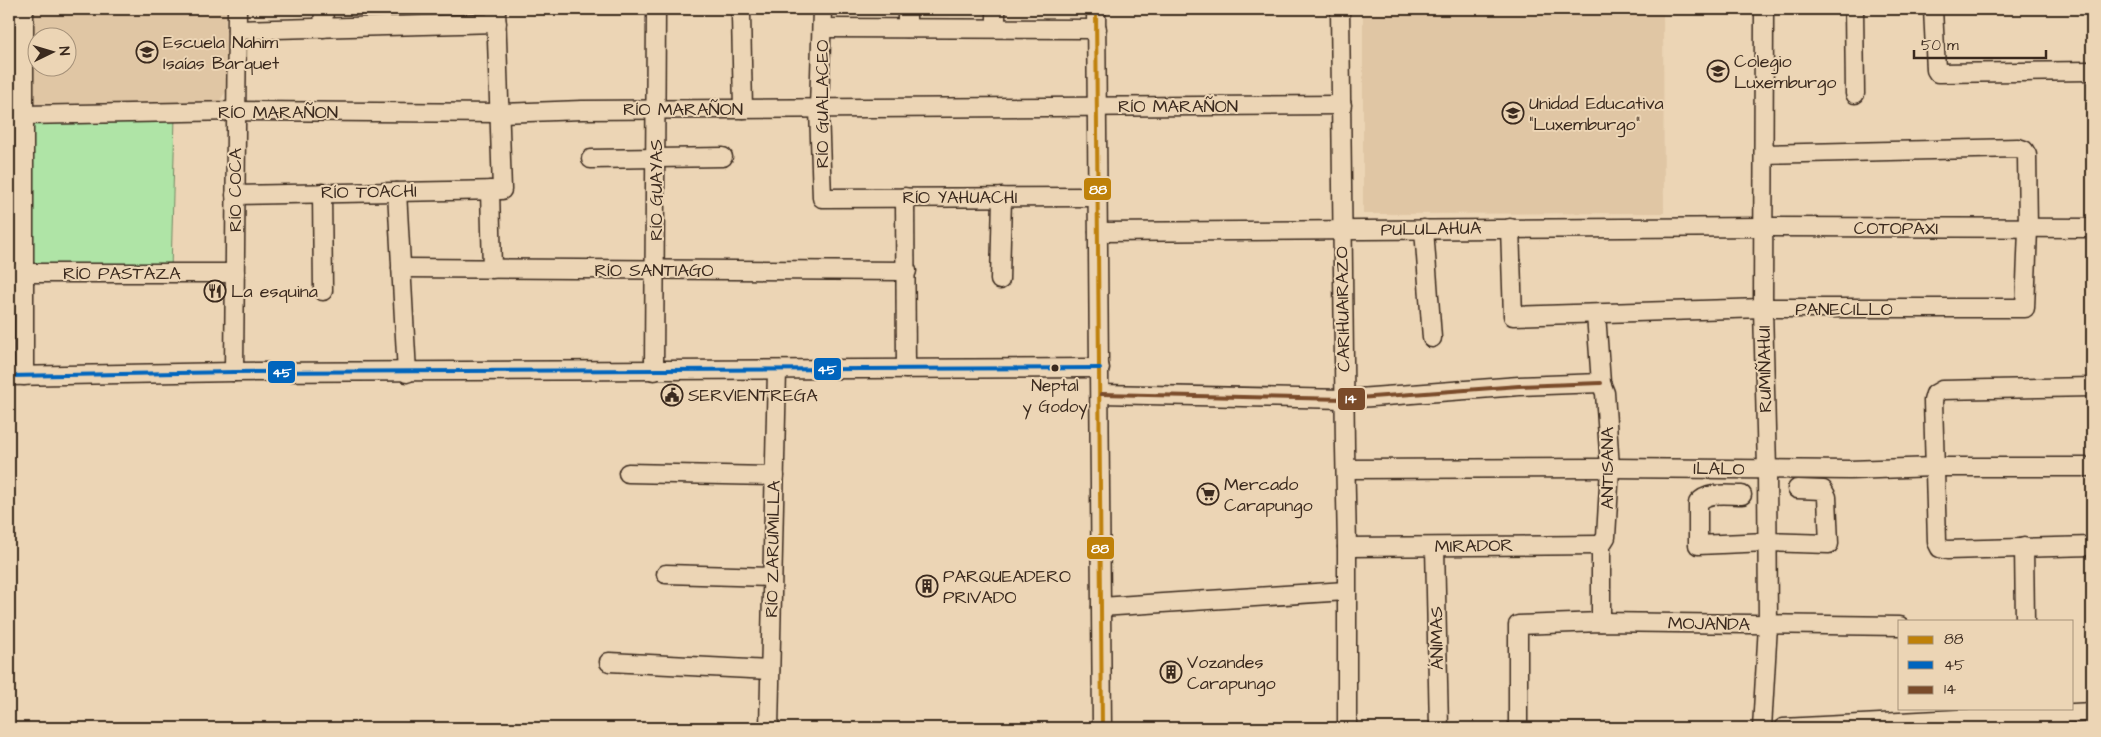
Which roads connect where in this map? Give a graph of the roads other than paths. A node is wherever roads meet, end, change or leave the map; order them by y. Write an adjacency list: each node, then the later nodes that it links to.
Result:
1 (24, 9): 22 (street)
2 (237, 9): 21 (street, RÍO COCA)
3 (324, 9): 16 (street)
4 (656, 9): 27 (street, RÍO GUAYAS)
5 (822, 9): 17 (street, RÍO GUALACEO)
6 (907, 9): 18 (street)
7 (996, 9): 19 (street)
8 (1096, 9): 20 (street)
9 (1340, 9): 25 (street, CARIHUAIRAZO)
10 (1764, 9): 33 (street, RUMIÑAHUI)
11 (1854, 9): 24 (street)
12 (1933, 9): 23 (street)
13 (741, 14): 28 (street)
14 (497, 16): 15 (street); 31 (street)
15 (406, 17): 16 (street)
16 (323, 28): 21 (street)
17 (822, 28): 18 (street); 29 (street, RÍO GUALACEO)
18 (907, 28): 19 (street)
19 (996, 28): 20 (street)
20 (1096, 29): 26 (street)
21 (236, 30): 30 (street, RÍO COCA)
22 (16, 52): 32 (street)
23 (2092, 71)
24 (1855, 94)
25 (1342, 105): 26 (street, RÍO MARAÑON); 50 (street, CARIHUAIRAZO)
26 (1098, 106): 29 (street, RÍO MARAÑON); 43 (street)
27 (656, 109): 28 (street, RÍO MARAÑON); 31 (street, RÍO MARAÑON); 35 (street, RÍO GUAYAS)
28 (743, 109): 29 (street, RÍO MARAÑON)
29 (819, 109): 44 (street, RÍO GUALACEO)
30 (236, 111): 31 (street, RÍO MARAÑON); 32 (street, RÍO MARAÑON); 40 (street, RÍO COCA)
31 (500, 112): 37 (street)
32 (24, 115): 56 (street)
33 (1764, 154): 45 (street, RUMIÑAHUI); 49 (street)
34 (723, 157): 35 (street)
35 (656, 158): 36 (street); 54 (street, RÍO GUAYAS)
36 (591, 159)
37 (496, 190): 38 (street, RÍO TOACHI); 53 (street)
38 (397, 192): 39 (street, RÍO TOACHI); 52 (street)
39 (322, 193): 40 (street, RÍO TOACHI); 59 (street)
40 (236, 196): 57 (street, RÍO COCA)
41 (905, 197): 42 (street, RÍO YAHUACHI); 44 (street, RÍO YAHUACHI); 55 (street)
42 (1002, 197): 43 (street, RÍO YAHUACHI); 58 (street)
43 (1098, 197): 51 (street)
44 (822, 198)
45 (1763, 227): 46 (street, PULULAHUA); 49 (street, COTOPAXI); 60 (street, RUMIÑAHUI)
46 (1510, 228): 48 (street, PULULAHUA); 61 (street, PANECILLO)
47 (2092, 228): 49 (street, COTOPAXI)
48 (1424, 229): 50 (street, PULULAHUA); 62 (street)
49 (2028, 229): 60 (street, PANECILLO)
50 (1342, 230): 51 (street, PULULAHUA); 73 (street, CARIHUAIRAZO)
51 (1098, 232): 63 (street)
52 (401, 268): 53 (street, RÍO SANTIAGO); 68 (street)
53 (492, 269): 54 (street, RÍO SANTIAGO)
54 (656, 270): 55 (street, RÍO SANTIAGO); 66 (street, RÍO GUAYAS)
55 (907, 271): 64 (street)
56 (16, 273): 57 (street, RÍO PASTAZA); 69 (street)
57 (235, 273): 67 (street, RÍO COCA)
58 (1000, 280)
59 (323, 291)
60 (1763, 308): 61 (street, PANECILLO); 78 (street, RUMIÑAHUI)
61 (1596, 314): 70 (street, ANTISANA)
62 (1432, 338)
63 (1100, 368): 64 (street); 72 (street)
64 (906, 369): 65 (street)
65 (777, 370): 66 (street); 80 (street, RÍO ZARUMILLA)
66 (654, 371): 68 (street)
67 (234, 372): 68 (street); 69 (street)
68 (407, 373)
69 (16, 376)
70 (1601, 383): 73 (street); 76 (street, ANTISANA)
71 (2092, 387): 74 (street)
72 (1101, 394): 73 (street); 92 (street)
73 (1345, 399): 77 (street, CARIHUAIRAZO)
74 (1934, 467): 75 (street, ILALO); 78 (street, ILALO); 88 (street)
75 (2092, 467)
76 (1610, 468): 77 (street, ILALO); 78 (street, ILALO); 84 (street, ANTISANA)
77 (1346, 469): 86 (street, CARIHUAIRAZO)
78 (1767, 470): 83 (street, RUMIÑAHUI)
79 (628, 473): 80 (street)
80 (775, 476): 90 (street, RÍO ZARUMILLA)
81 (1797, 489): 83 (street)
82 (1742, 495): 83 (street)
83 (1767, 542): 95 (street, RUMIÑAHUI)
84 (1601, 545): 87 (street, MIRADOR); 94 (street, ANTISANA)
85 (2092, 546): 88 (street)
86 (1347, 547): 87 (street, MIRADOR); 91 (street, CARIHUAIRAZO)
87 (1435, 547): 104 (street, ÁNIMAS)
88 (2024, 547): 93 (street)
89 (666, 574): 90 (street)
90 (772, 577): 98 (street, RÍO ZARUMILLA)
91 (1346, 591): 92 (street); 103 (street, CARIHUAIRAZO)
92 (1101, 607): 102 (street)
93 (2025, 620)
94 (1601, 622): 95 (street, MOJANDA); 105 (street, MOJANDA)
95 (1768, 625): 96 (street, MOJANDA); 106 (street, RUMIÑAHUI)
96 (1898, 626)
97 (608, 662): 98 (street)
98 (770, 670): 101 (street, RÍO ZARUMILLA)
99 (2025, 711): 100 (street); 107 (street)
100 (2092, 712)
101 (769, 728)
102 (1102, 728)
103 (1347, 728)
104 (1439, 728)
105 (1518, 728)
106 (1762, 728)
107 (1784, 728)

